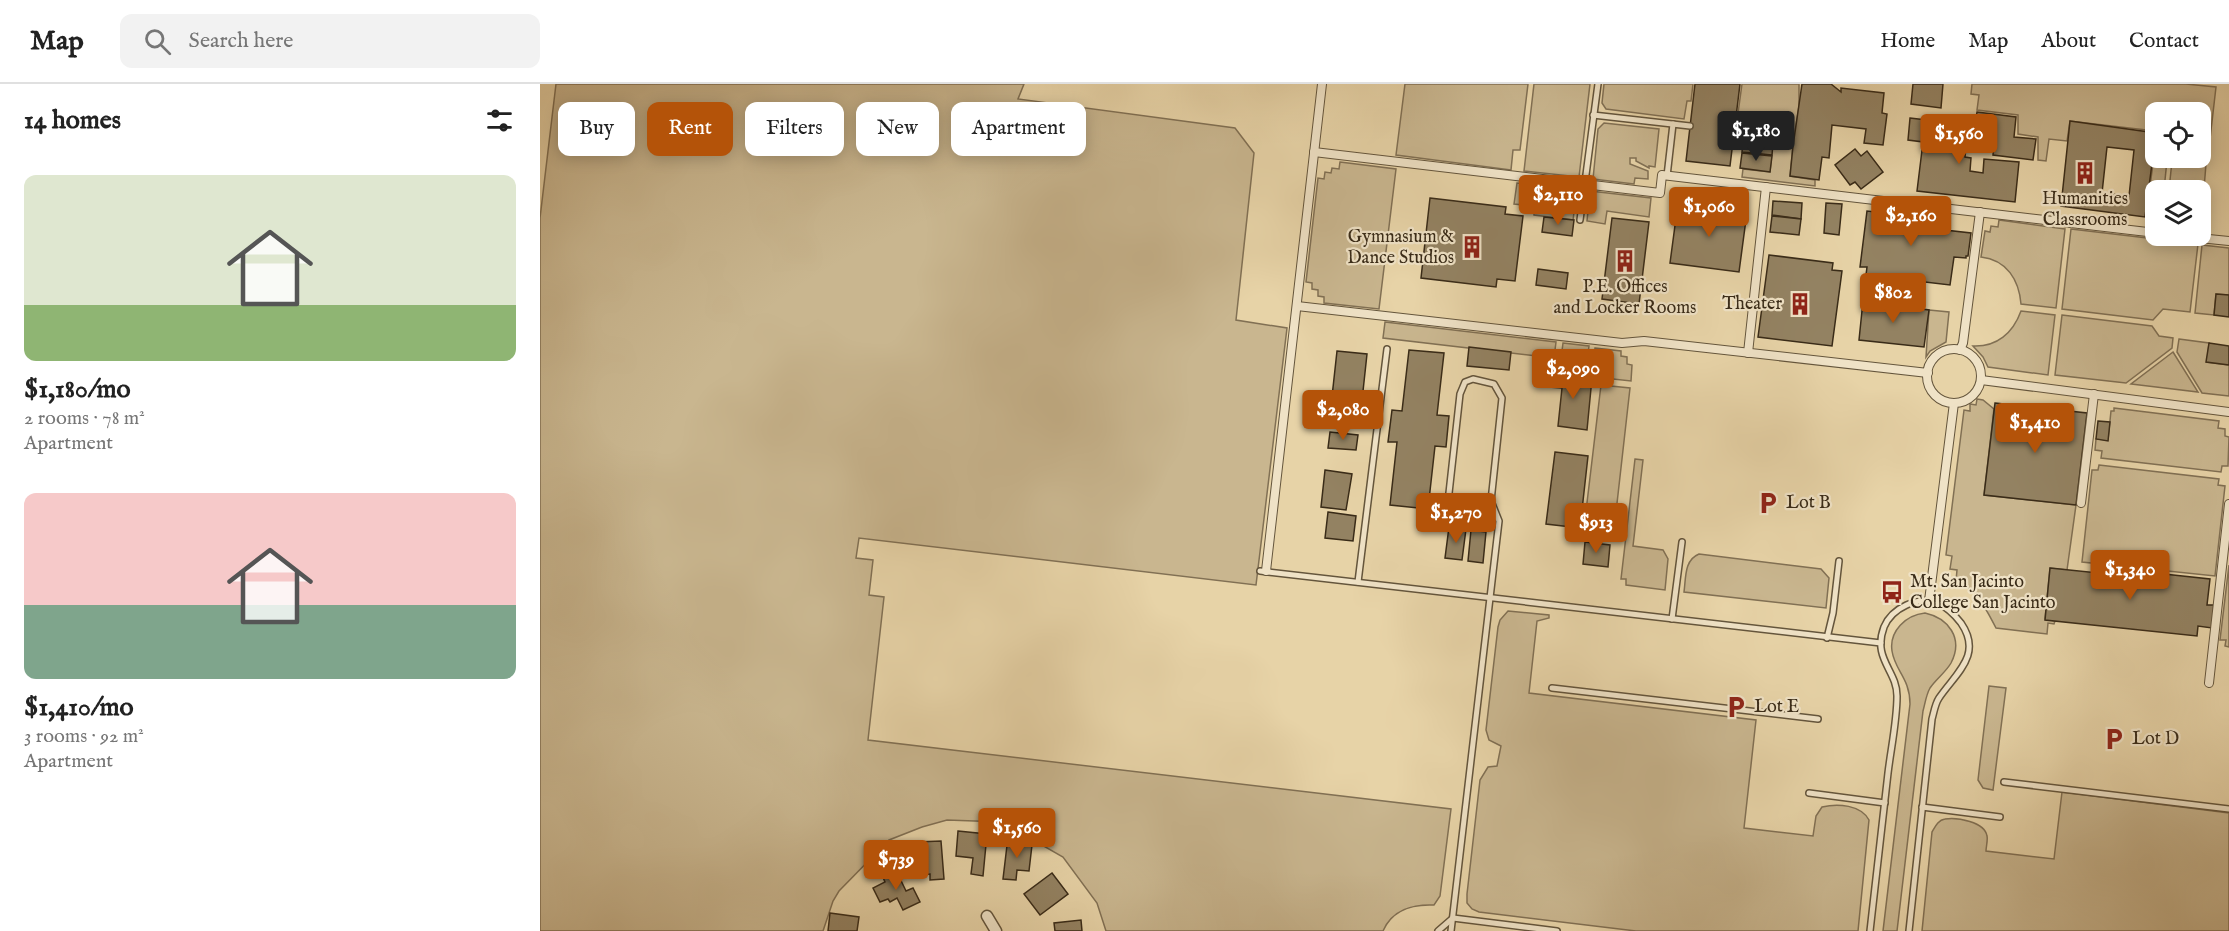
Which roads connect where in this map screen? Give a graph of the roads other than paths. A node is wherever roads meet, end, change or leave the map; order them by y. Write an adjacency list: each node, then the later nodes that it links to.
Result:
1 (1322, 84): 6 (street)
2 (1598, 84): 3 (lane)
3 (1593, 115): 4 (lane); 8 (lane)
4 (1673, 124): 5 (lane); 7 (lane)
5 (1690, 126)
6 (1314, 152): 8 (street); 15 (street)
7 (1667, 176): 8 (street); 9 (street)
8 (1585, 184): 11 (lane)
9 (1766, 187): 10 (street); 18 (street)
10 (1980, 212): 12 (street); 17 (street)
11 (1580, 220)
12 (2145, 232)
13 (2211, 239): 14 (street)
14 (2229, 241)
15 (1297, 306): 18 (street); 29 (street)
16 (1387, 349): 30 (lane)
17 (1960, 350): 19 (street); 20 (street)
18 (1748, 353): 19 (street)
19 (1928, 373): 22 (street)
20 (1981, 380): 21 (street); 22 (street)
21 (2094, 394): 23 (street); 24 (street)
22 (1954, 403): 32 (street)
23 (2229, 412)
24 (2081, 503)
25 (2229, 504): 36 (street)
26 (1496, 517): 26 (lane); 31 (lane)
27 (1682, 542): 33 (lane)
28 (1839, 561): 34 (lane)
29 (1263, 571): 30 (lane)
30 (1358, 582): 31 (lane)
31 (1490, 598): 33 (lane); 46 (lane)
32 (1929, 601): 35 (lane); 42 (lane)
33 (1672, 619): 34 (lane)
34 (1827, 638): 35 (lane)
35 (1881, 644): 41 (lane)
36 (2209, 683)
37 (1552, 688): 38 (lane)
38 (1818, 718)
39 (2004, 782): 43 (lane)
40 (1809, 793): 41 (lane)
41 (1885, 802): 51 (lane)
42 (1922, 807): 44 (lane); 52 (lane)
43 (2229, 809)
44 (2000, 817)
45 (987, 916): 47 (street)
46 (1453, 918): 48 (lane); 49 (lane); 50 (lane)
47 (996, 931)
48 (1438, 931)
49 (1451, 931)
50 (1557, 931)
51 (1870, 931)
52 (1909, 931)

